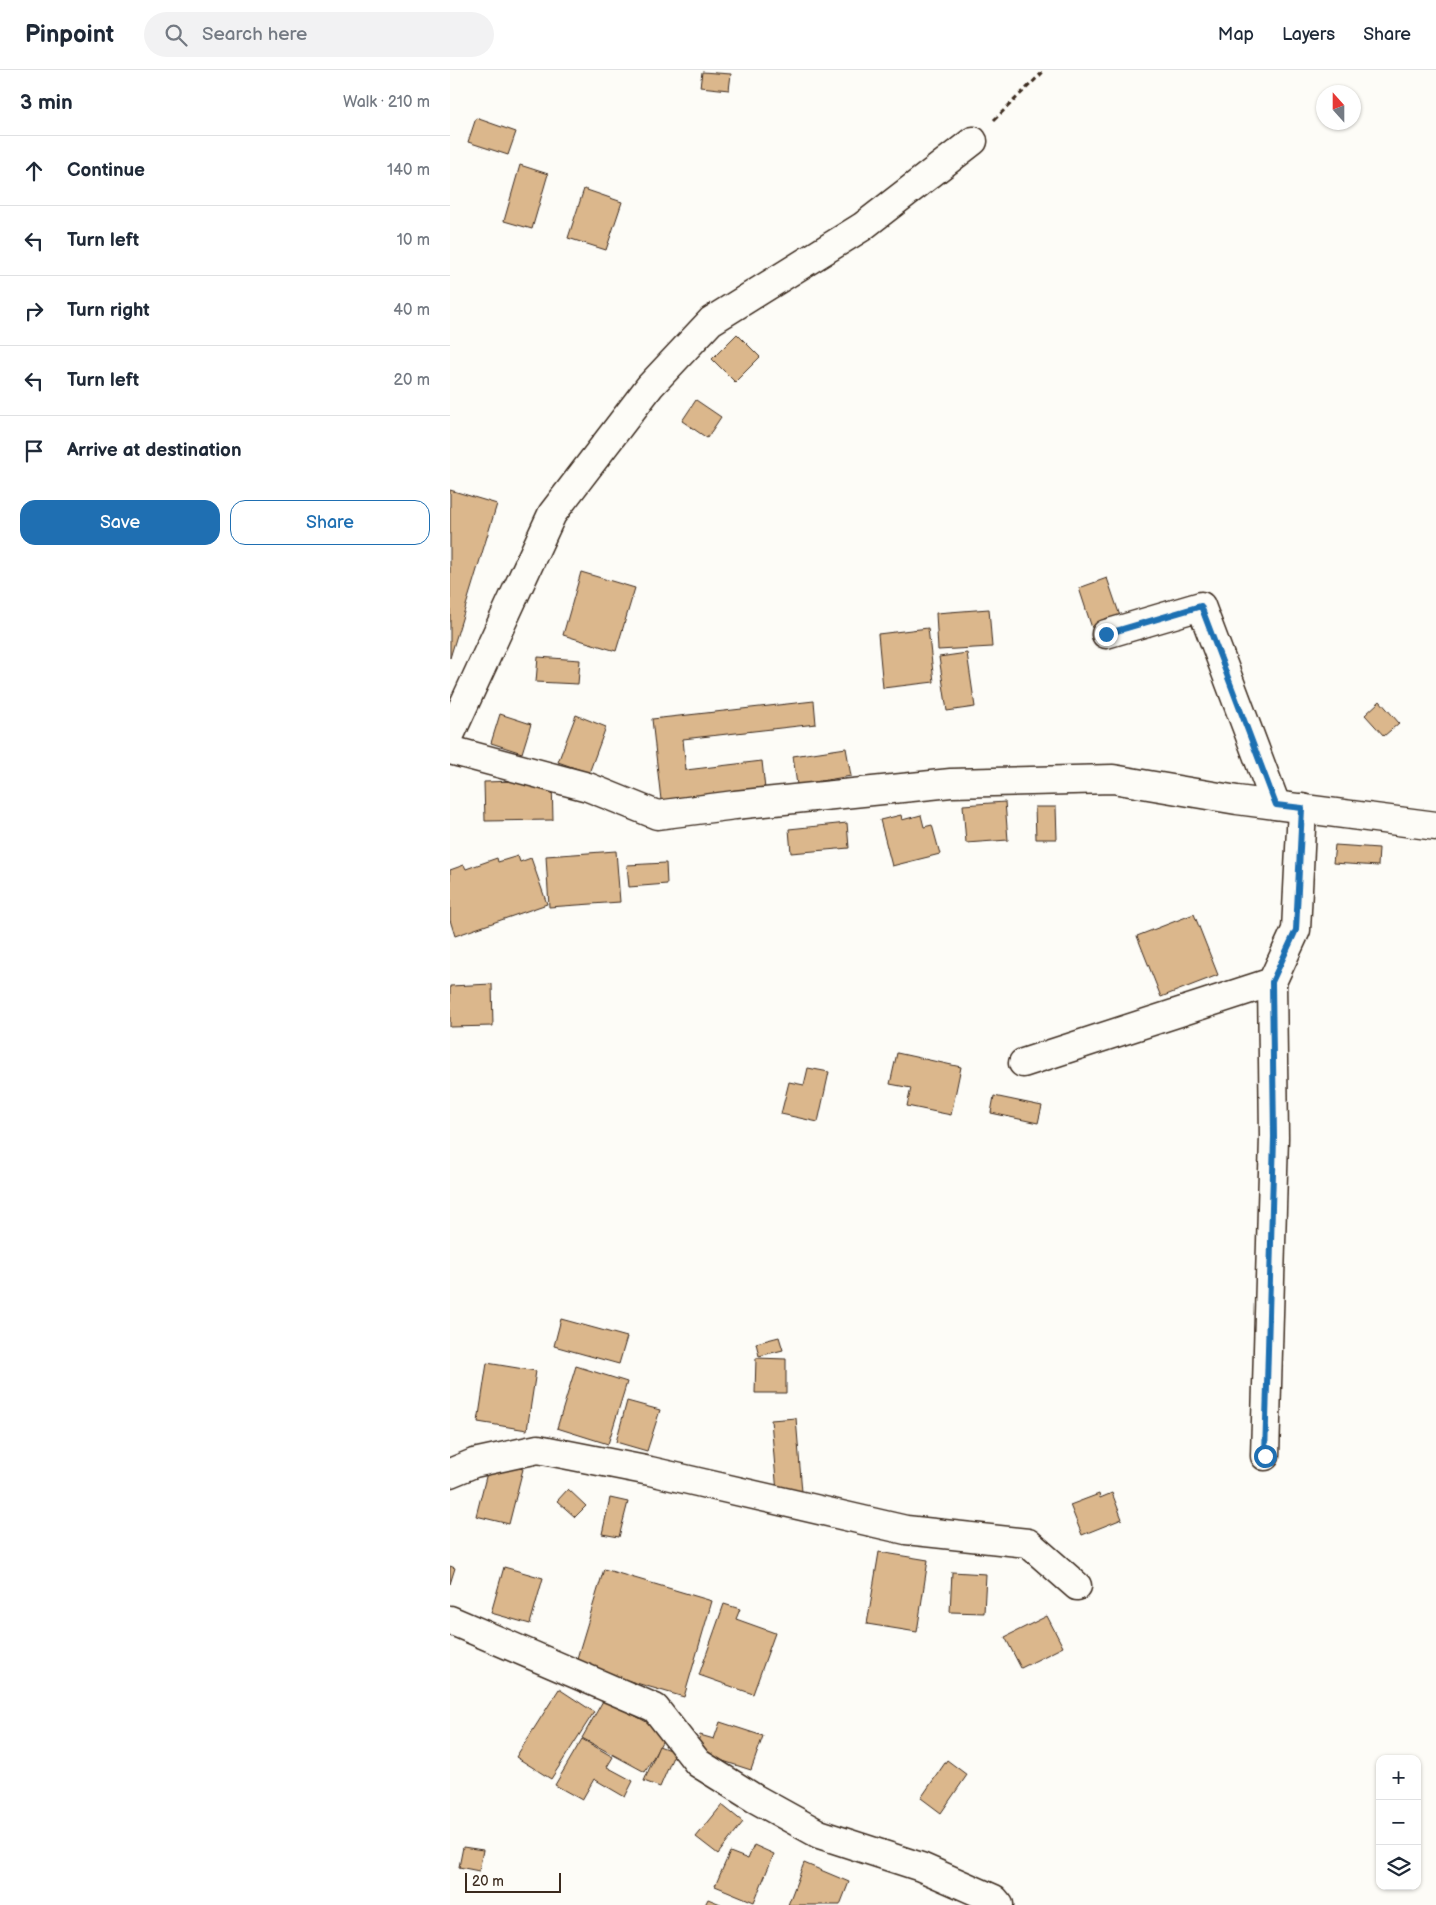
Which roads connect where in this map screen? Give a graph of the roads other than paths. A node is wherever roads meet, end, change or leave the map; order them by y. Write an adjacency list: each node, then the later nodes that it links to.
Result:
1 (973, 141): 3 (street)
2 (1106, 634): 5 (street)
3 (450, 734)
4 (450, 750): 5 (street)
5 (1289, 806): 6 (street); 7 (street)
6 (1436, 826)
7 (1272, 982): 8 (street); 9 (street)
8 (1023, 1063)
9 (1265, 1456)
10 (450, 1474): 11 (street)
11 (1076, 1586)
12 (450, 1620): 13 (street)
13 (999, 1905)

